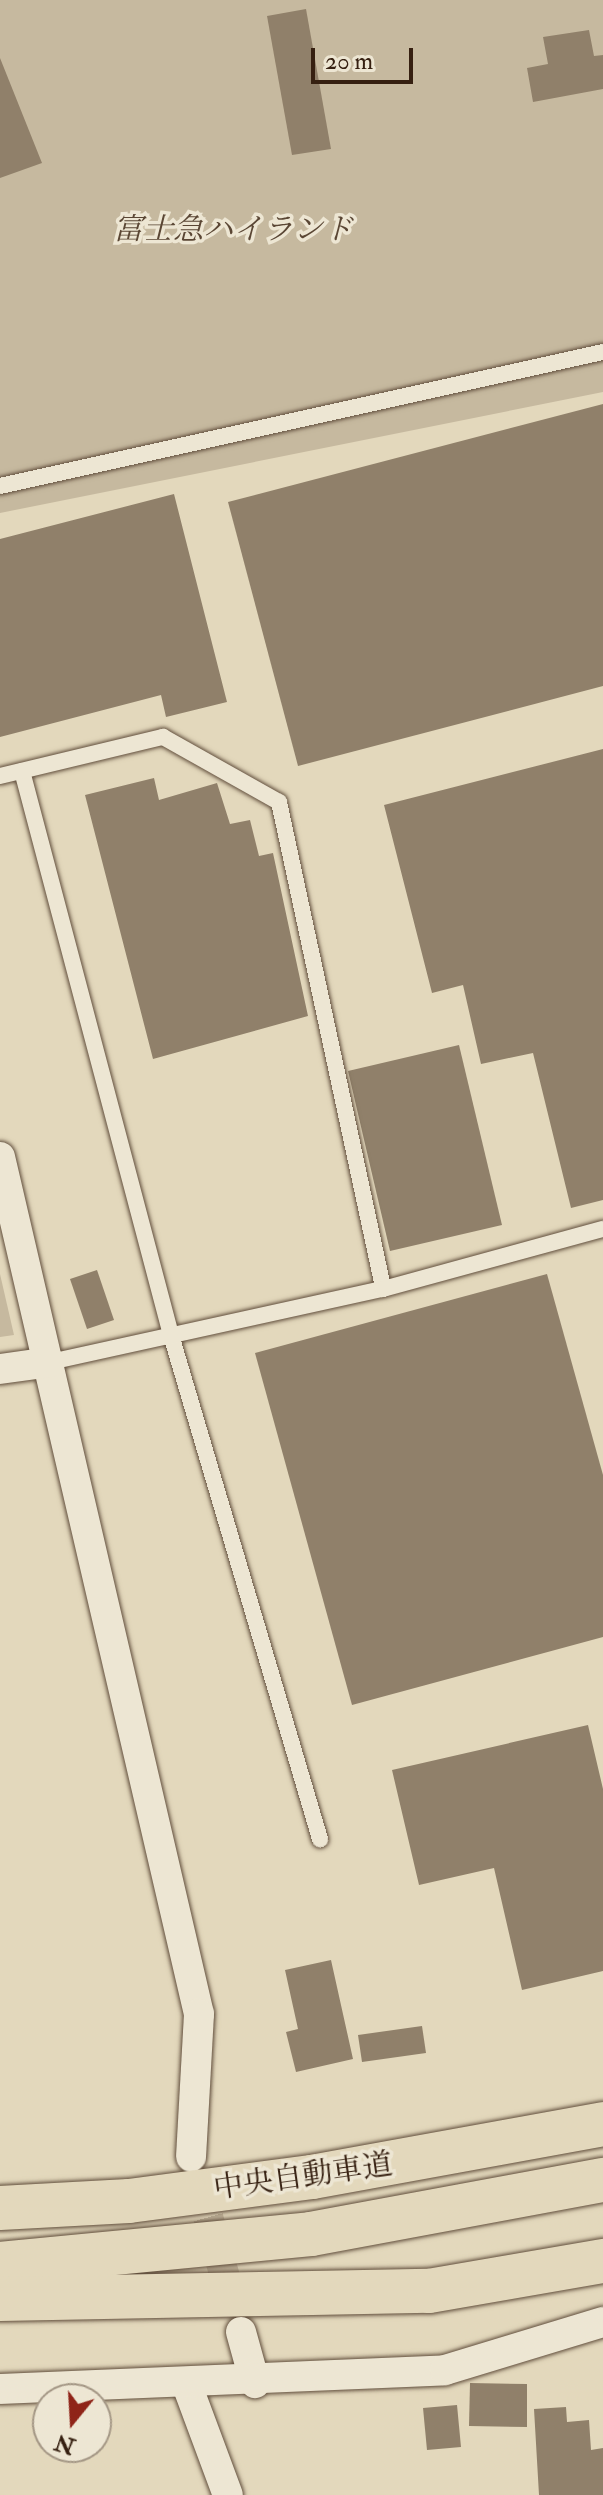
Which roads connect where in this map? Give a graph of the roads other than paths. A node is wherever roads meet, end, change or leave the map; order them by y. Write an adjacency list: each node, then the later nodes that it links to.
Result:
1 (603, 352): 2 (lane)
2 (0, 486)
3 (22, 771): 4 (lane); 7 (lane); 8 (lane)
4 (0, 776)
5 (0, 1157): 9 (street)
6 (603, 1229): 7 (lane)
7 (383, 1289): 8 (lane)
8 (171, 1335): 9 (lane); 11 (lane)
9 (50, 1362): 10 (street); 14 (street)
10 (0, 1369)
11 (320, 1839)
12 (603, 2095): 16 (highway)
13 (603, 2124): 16 (highway, 中央自動車道)
14 (191, 2157)
15 (603, 2180): 19 (highway, 中央自動車道)
16 (129, 2201): 17 (highway, 中央自動車道)
17 (0, 2208)
18 (603, 2261): 20 (highway)
19 (0, 2264)
20 (0, 2299)
21 (603, 2322): 23 (street)
22 (241, 2332): 23 (street)
23 (255, 2383): 24 (street)
24 (187, 2385): 25 (street); 26 (street)
25 (0, 2389)
26 (228, 2495)

